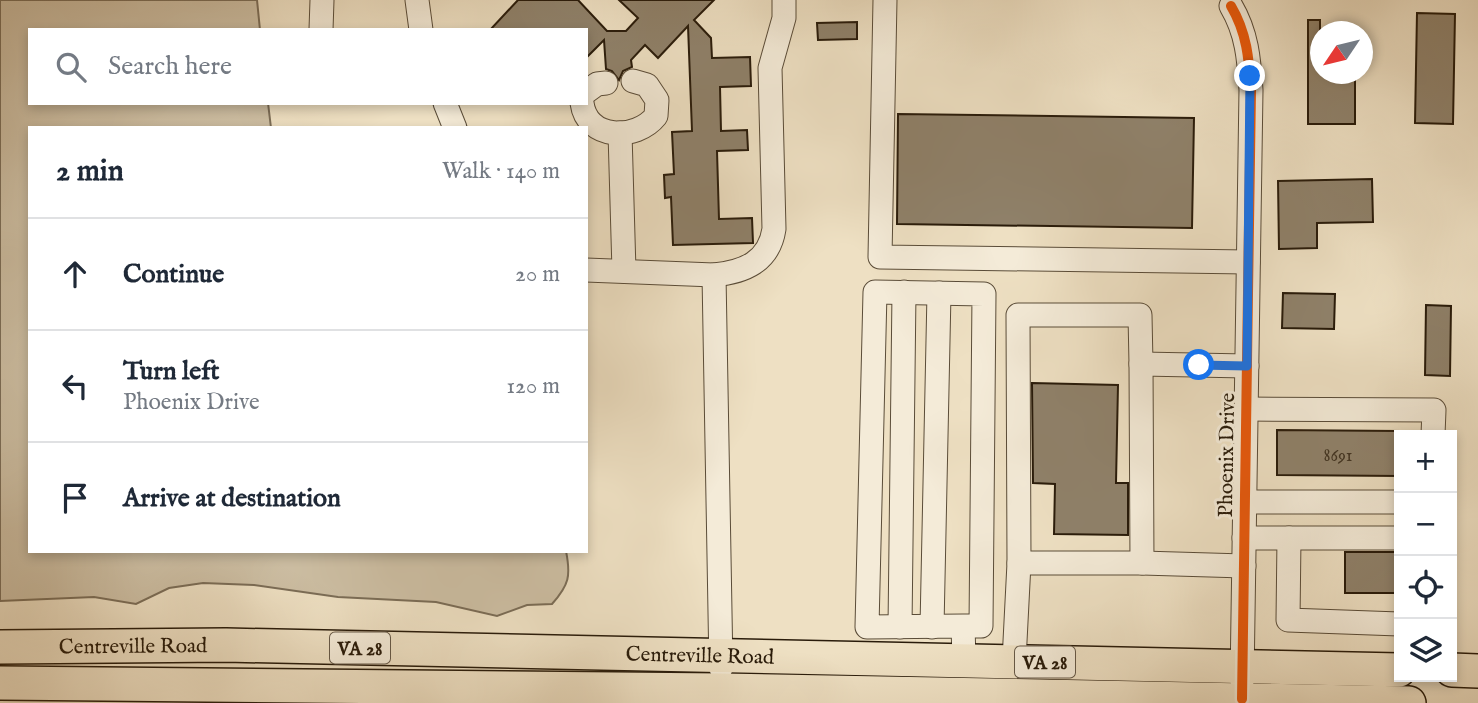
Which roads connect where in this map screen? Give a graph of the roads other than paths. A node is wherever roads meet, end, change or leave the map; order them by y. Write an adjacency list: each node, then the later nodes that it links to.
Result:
1 (322, 0): 6 (street)
2 (417, 0): 7 (street)
3 (784, 0): 16 (street)
4 (885, 0): 13 (street)
5 (1237, 2): 13 (street, Phoenix Drive)
6 (321, 28)
7 (421, 28)
8 (633, 81): 12 (street)
9 (446, 105): 11 (street)
10 (582, 105): 12 (street)
11 (454, 126)
12 (620, 133): 15 (street)
13 (1248, 262): 20 (street, Phoenix Drive)
14 (588, 270): 15 (street)
15 (624, 271): 16 (street)
16 (714, 275): 36 (street)
17 (904, 292): 18 (street); 33 (street); 33 (street)
18 (939, 293): 32 (street); 34 (street)
19 (1141, 364): 20 (street); 28 (street); 29 (street)
20 (1247, 366): 21 (street, Phoenix Drive)
21 (1246, 410): 22 (street); 23 (street, Phoenix Drive)
22 (1433, 430)
23 (1245, 502): 24 (street); 25 (street, Phoenix Drive)
24 (1394, 502)
25 (1244, 538): 26 (street); 30 (street, Phoenix Drive)
26 (1289, 538): 27 (street); 31 (street)
27 (1394, 538)
28 (1019, 563): 29 (street); 38 (street)
29 (1142, 563): 30 (street)
30 (1244, 566): 39 (street, Phoenix Drive)
31 (1394, 624)
32 (963, 626): 34 (street); 37 (street)
33 (900, 627): 34 (street)
34 (932, 627)
35 (0, 648): 36 (highway, Centreville Road / VA 28)
36 (721, 656): 37 (highway, Centreville Road / VA 28); 47 (street)
37 (964, 660): 38 (highway, Centreville Road / VA 28)
38 (1014, 661): 39 (highway, Centreville Road / VA 28)
39 (1242, 667): 40 (highway, Centreville Road / VA 28); 51 (street, Phoenix Drive)
40 (1394, 670)
41 (1457, 670): 42 (highway)
42 (1478, 671)
43 (0, 683): 45 (highway, Centreville Road / VA 28)
44 (627, 689): 46 (highway, Centreville Road / VA 28); 47 (highway, Centreville Road / VA 28); 53 (highway)
45 (213, 695): 46 (highway, Centreville Road / VA 28)
46 (578, 696)
47 (722, 697): 48 (highway, Centreville Road / VA 28)
48 (829, 697): 49 (highway, Centreville Road / VA 28)
49 (960, 698): 50 (highway, Centreville Road / VA 28)
50 (1169, 700): 51 (highway, Centreville Road / VA 28)
51 (1241, 701): 52 (highway, Centreville Road / VA 28)
52 (1329, 702): 54 (highway, Centreville Road / VA 28)
53 (683, 703)
54 (1409, 703)

